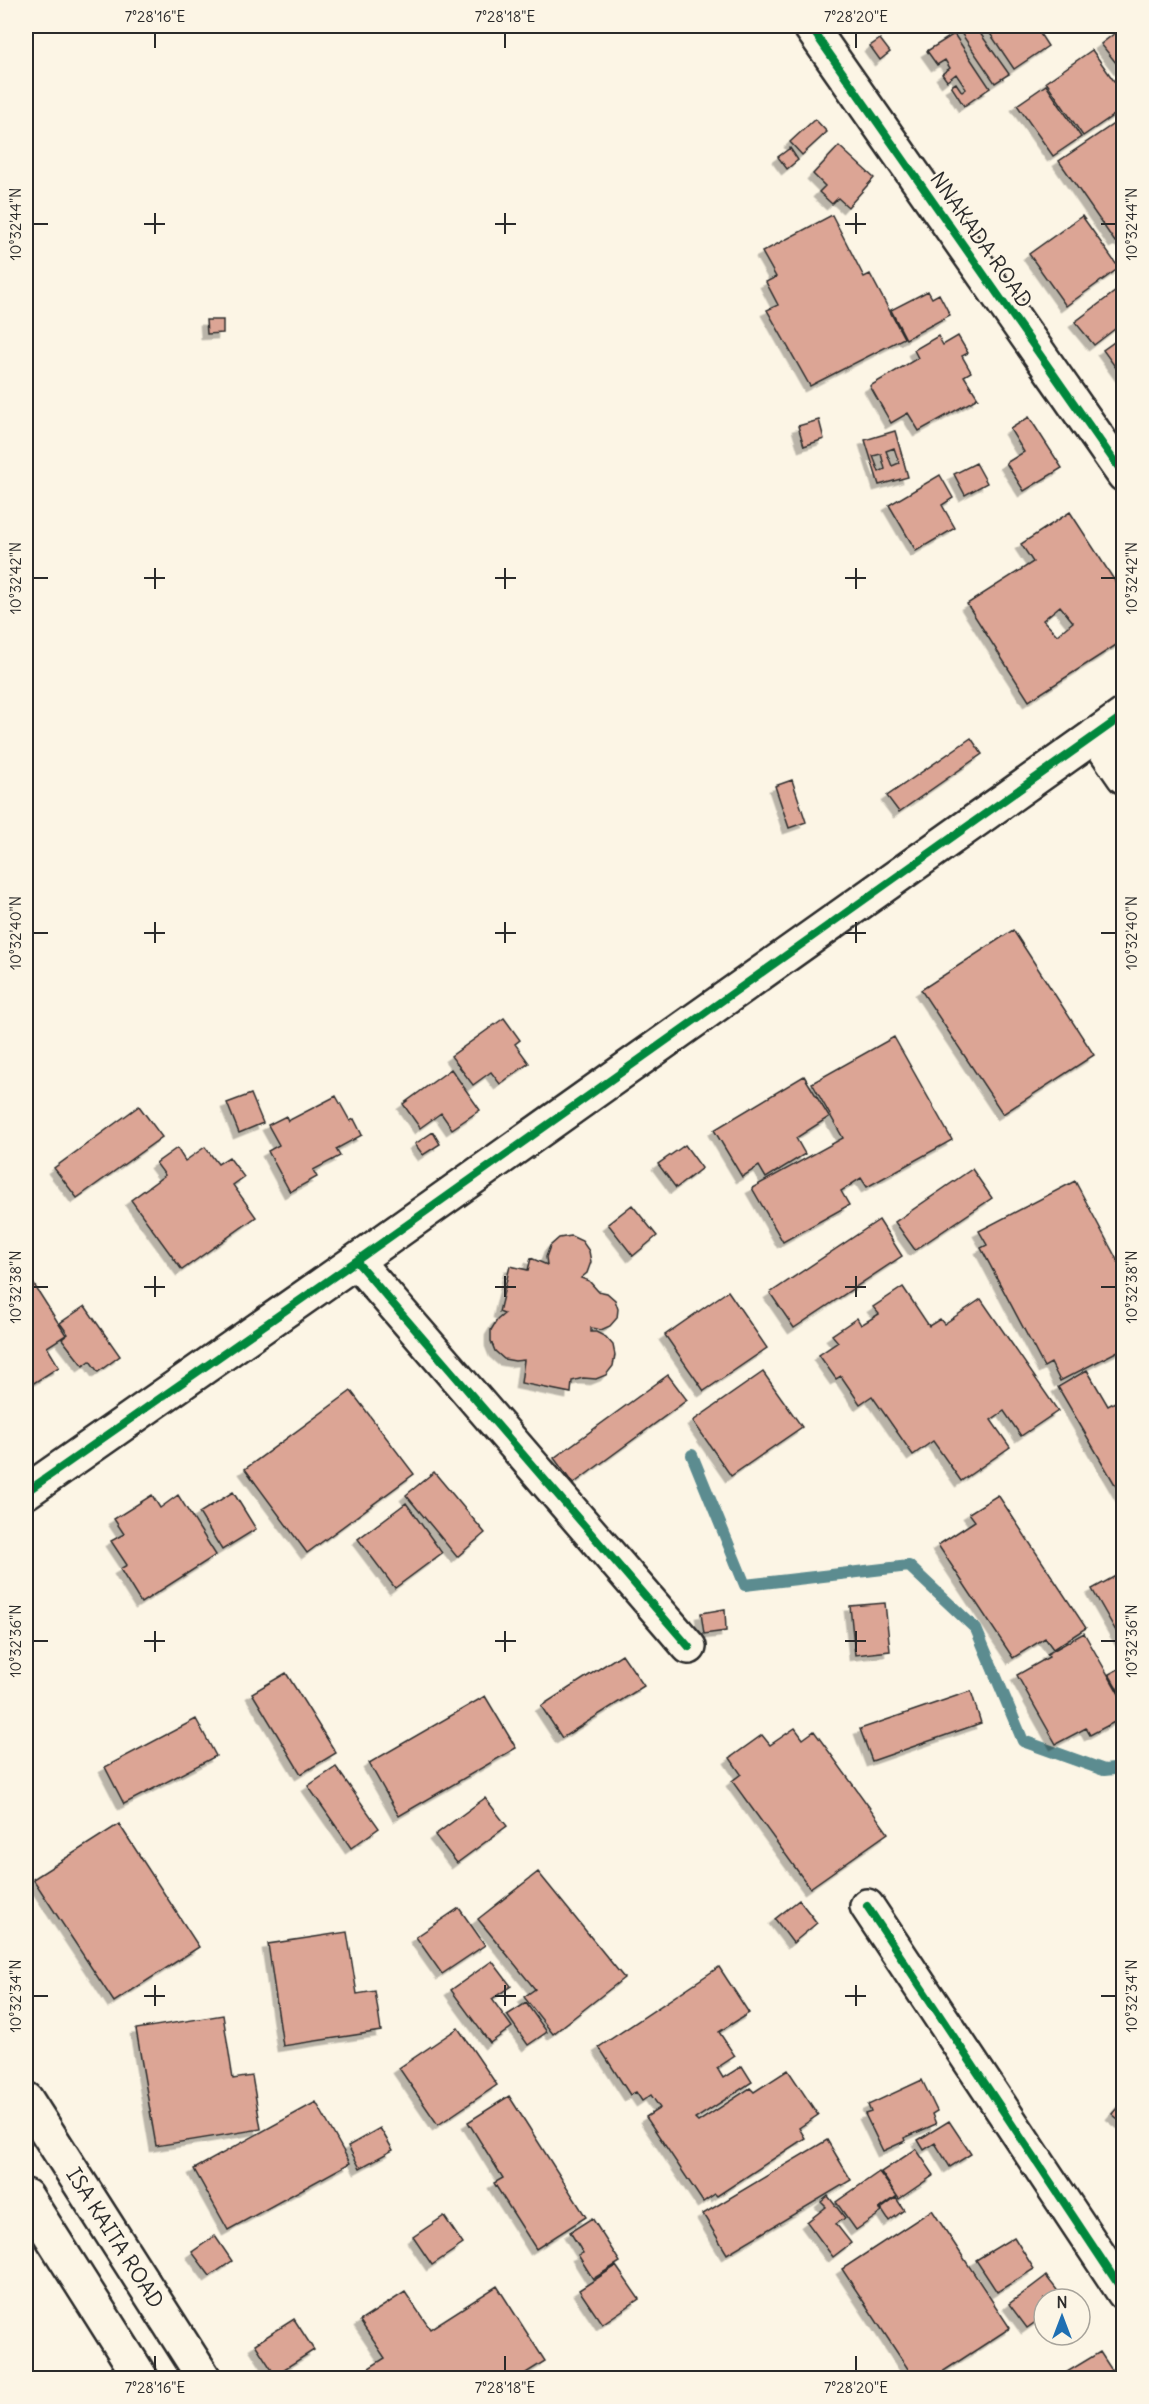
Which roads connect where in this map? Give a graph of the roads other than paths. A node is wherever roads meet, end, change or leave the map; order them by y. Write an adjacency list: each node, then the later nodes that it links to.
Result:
1 (810, 26): 2 (street, NNAKADA ROAD)
2 (1124, 475)
3 (1124, 715): 4 (street)
4 (1095, 735): 5 (street); 6 (street)
5 (1124, 777)
6 (356, 1261): 7 (street); 8 (street)
7 (26, 1492)
8 (689, 1647)
9 (867, 1906): 12 (street)
10 (26, 2099): 14 (street, ISA KAITA ROAD)
11 (26, 2196): 13 (street)
12 (1124, 2293)
13 (141, 2379)
14 (204, 2379)

